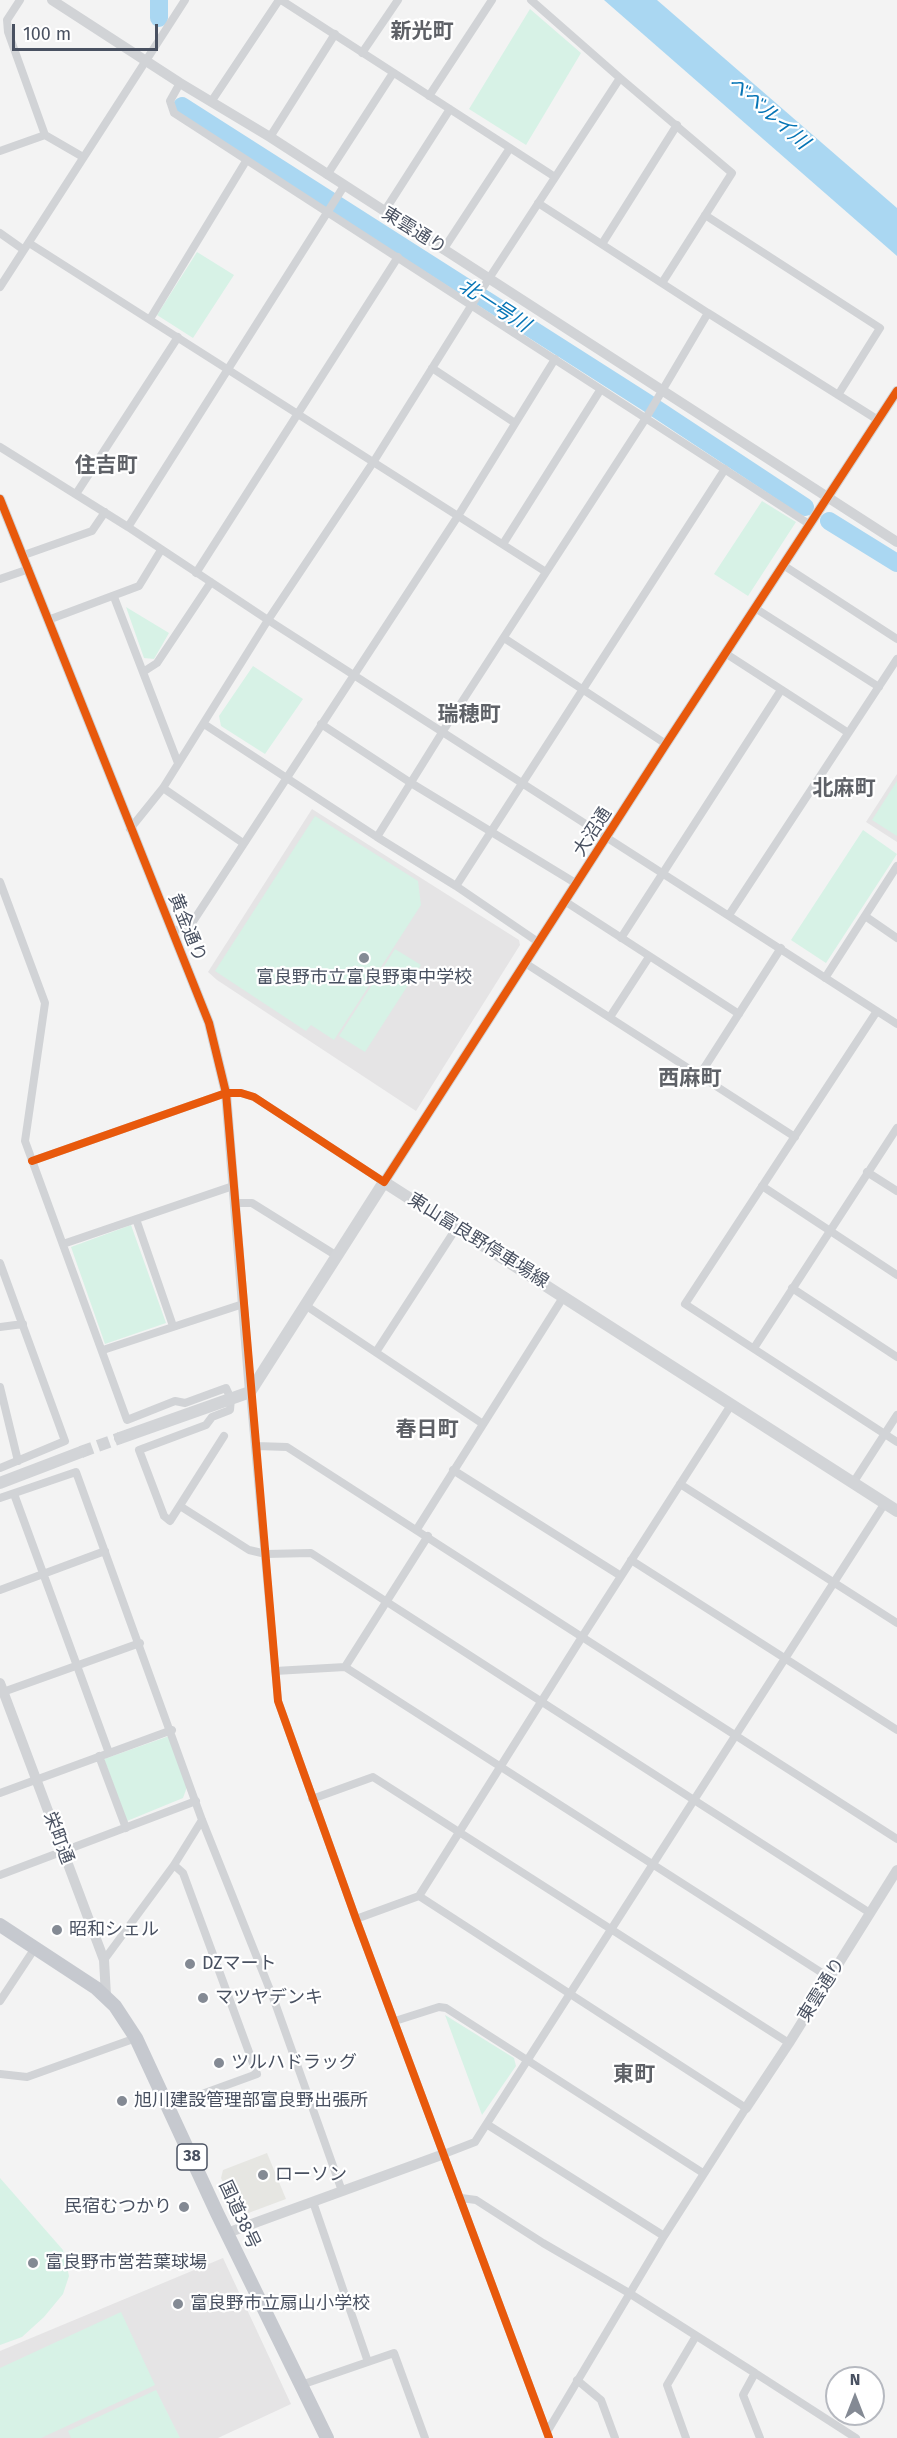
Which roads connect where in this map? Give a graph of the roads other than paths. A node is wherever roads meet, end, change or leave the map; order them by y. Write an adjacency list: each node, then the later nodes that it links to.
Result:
1 (20, 0): 18 (street)
2 (52, 0): 10 (street, 東雲通り)
3 (185, 0): 10 (street)
4 (280, 0): 8 (street); 15 (street)
5 (398, 0): 9 (street)
6 (492, 0): 14 (street)
7 (531, 0): 12 (street)
8 (335, 34): 9 (street); 19 (street)
9 (362, 53): 11 (street)
10 (146, 60): 13 (street, 東雲通り); 22 (street)
11 (393, 73): 14 (street); 24 (street)
12 (621, 78): 17 (street); 25 (street)
13 (180, 83): 15 (street, 東雲通り); 23 (street)
14 (429, 96): 16 (street)
15 (211, 102): 19 (street, 東雲通り)
16 (450, 109): 20 (street); 29 (street)
17 (677, 125): 30 (street); 32 (street)
18 (45, 135): 21 (street); 22 (street)
19 (270, 137): 24 (street, 東雲通り)
20 (510, 148): 25 (street); 34 (street)
21 (0, 151)
22 (83, 157): 33 (street)
23 (246, 161): 28 (street); 41 (street)
24 (327, 175): 26 (street, 東雲通り)
25 (555, 177): 27 (street)
26 (344, 186): 28 (street); 29 (street, 東雲通り)
27 (538, 203): 32 (street); 36 (street)
28 (330, 210): 35 (street); 45 (street)
29 (384, 212): 34 (street, 東雲通り)
30 (705, 216): 37 (street); 49 (street)
31 (0, 233): 33 (street)
32 (602, 244): 37 (street)
33 (26, 246): 38 (street); 41 (street)
34 (443, 250): 36 (street, 東雲通り)
35 (398, 257): 39 (street); 50 (street)
36 (489, 279): 39 (street); 46 (street, 東雲通り)
37 (662, 283): 40 (street)
38 (0, 287)
39 (473, 303): 43 (street); 44 (street)
40 (708, 313): 46 (street); 49 (street)
41 (150, 319): 42 (street)
42 (178, 337): 45 (street); 57 (street)
43 (555, 359): 51 (street); 53 (street)
44 (432, 368): 53 (street); 55 (street)
45 (228, 369): 50 (street); 63 (street)
46 (661, 391): 51 (street); 58 (street, 東雲通り)
47 (897, 391): 52 (street, 大沼通)
48 (599, 392): 65 (street)
49 (838, 395): 52 (street)
50 (299, 414): 55 (street); 71 (street)
51 (647, 415): 56 (street); 70 (street)
52 (878, 420): 58 (street, 大沼通)
53 (515, 423): 61 (street)
54 (0, 447): 57 (street)
55 (374, 461): 61 (street); 77 (street)
56 (725, 469): 62 (street); 85 (street)
57 (76, 495): 60 (street)
58 (827, 498): 62 (street, 大沼通); 64 (street, 東雲通り)
59 (0, 499): 67 (street, 黄金通り)
60 (105, 512): 63 (street); 67 (street)
61 (458, 516): 65 (street); 83 (street)
62 (809, 524): 68 (street, 大沼通)
63 (128, 526): 66 (street)
64 (897, 542)
65 (503, 544): 70 (street)
66 (161, 550): 71 (street); 74 (street)
67 (24, 555): 69 (street, 黄金通り)
68 (783, 565): 75 (street, 大沼通); 79 (street)
69 (29, 569): 72 (street); 76 (street, 黄金通り)
70 (546, 572): 78 (street)
71 (196, 573): 73 (street)
72 (0, 579)
73 (210, 582): 77 (street); 82 (street)
74 (114, 597): 76 (street); 82 (street)
75 (755, 608): 80 (street, 大沼通); 84 (street)
76 (48, 620): 97 (street, 黄金通り)
77 (268, 620): 83 (street); 87 (street)
78 (504, 638): 85 (street); 89 (street)
79 (897, 639)
80 (725, 653): 86 (street); 91 (street, 大沼通)
81 (897, 659): 84 (street)
82 (143, 672): 92 (street)
83 (355, 674): 88 (street); 89 (street)
84 (879, 687): 90 (street)
85 (583, 690): 91 (street); 95 (street)
86 (781, 690): 90 (street); 103 (street)
87 (204, 724): 92 (street); 93 (street)
88 (321, 724): 93 (street); 94 (street)
89 (443, 731): 94 (street); 95 (street)
90 (847, 732): 108 (street)
91 (666, 744): 100 (street, 大沼通)
92 (178, 763): 96 (street)
93 (287, 777): 99 (street); 101 (street)
94 (411, 783): 98 (street); 99 (street)
95 (524, 783): 98 (street); 100 (street)
96 (163, 788): 97 (street); 101 (street)
97 (130, 829): 110 (street, 黄金通り)
98 (491, 832): 105 (street); 106 (street)
99 (377, 837): 106 (street)
100 (608, 837): 103 (street); 105 (street, 大沼通)
101 (243, 843): 110 (street)
102 (897, 866): 109 (street)
103 (664, 874): 108 (street); 112 (street)
104 (0, 882): 126 (street)
105 (577, 884): 107 (street, 大沼通)
106 (456, 886): 113 (street)
107 (566, 902): 112 (street); 113 (street, 大沼通)
108 (729, 915): 114 (street)
109 (865, 916): 111 (street); 117 (street)
110 (173, 931): 123 (street, 黄金通り)
111 (897, 938)
112 (621, 939): 115 (street)
113 (538, 942): 116 (street, 大沼通)
114 (780, 948): 117 (street); 119 (street)
115 (649, 957): 119 (street); 120 (street)
116 (525, 963): 120 (street); 128 (street, 大沼通)
117 (825, 978): 118 (street)
118 (877, 1011): 121 (street); 125 (street)
119 (739, 1014): 122 (street)
120 (610, 1017): 122 (street)
121 (897, 1024)
122 (699, 1076): 125 (street)
123 (226, 1093): 126 (street); 128 (street); 129 (street, 黄金通り)
124 (897, 1128): 127 (street)
125 (795, 1137): 130 (street)
126 (32, 1161): 136 (street)
127 (867, 1172): 131 (street); 135 (street)
128 (384, 1182): 134 (main road, 東山富良野停車場線); 137 (main road)
129 (233, 1186): 132 (street, 黄金通り); 133 (street)
130 (762, 1186): 135 (street); 147 (street)
131 (897, 1191)
132 (234, 1203): 137 (street); 142 (street, 黄金通り)
133 (136, 1219): 136 (street); 145 (street)
134 (457, 1227): 141 (main road, 東山富良野停車場線); 149 (street)
135 (829, 1232): 139 (street); 140 (street)
136 (63, 1244): 148 (street)
137 (337, 1256): 143 (main road)
138 (0, 1263): 144 (street)
139 (897, 1275)
140 (792, 1288): 147 (street); 150 (street)
141 (564, 1296): 154 (main road, 東山富良野停車場線); 156 (street)
142 (243, 1304): 145 (street); 152 (street, 黄金通り)
143 (305, 1305): 149 (street); 152 (main road)
144 (23, 1324): 146 (street); 163 (street)
145 (173, 1326): 148 (street)
146 (0, 1327)
147 (754, 1348): 157 (street)
148 (103, 1350): 153 (street)
149 (376, 1352): 156 (street)
150 (897, 1357)
151 (0, 1387): 163 (street)
152 (250, 1392): 153 (main road); 161 (street)
153 (231, 1398): 159 (main road); 172 (street)
154 (731, 1405): 167 (main road, 東山富良野停車場線); 168 (street)
155 (897, 1415): 157 (street)
156 (483, 1424): 165 (street)
157 (885, 1434): 160 (street); 167 (street)
158 (224, 1436): 172 (street)
159 (120, 1438)
160 (897, 1442)
161 (256, 1446): 174 (street); 177 (street)
162 (81, 1452): 166 (main road)
163 (18, 1461): 164 (street)
164 (0, 1468)
165 (453, 1470): 174 (street); 180 (street)
166 (0, 1483)
167 (854, 1483): 171 (main road, 東山富良野停車場線)
168 (680, 1484): 178 (street); 181 (street)
169 (14, 1494): 170 (street); 176 (street); 179 (street)
170 (0, 1498)
171 (885, 1503): 173 (main road, 東山富良野停車場線); 181 (street)
172 (180, 1506): 177 (street)
173 (897, 1511)
174 (417, 1529): 175 (street)
175 (428, 1536): 183 (street); 185 (street)
176 (105, 1551): 179 (street); 186 (street)
177 (266, 1554): 183 (street); 190 (street)
178 (631, 1560): 180 (street); 187 (street)
179 (43, 1575): 182 (street); 188 (street)
180 (621, 1576): 185 (street)
181 (834, 1583): 184 (street); 187 (street)
182 (0, 1590)
183 (386, 1601): 189 (street); 192 (street)
184 (897, 1623)
185 (582, 1636): 192 (street); 195 (street)
186 (140, 1643): 188 (street); 193 (street)
187 (785, 1659): 194 (street); 195 (street)
188 (77, 1665): 191 (street); 196 (street)
189 (345, 1667): 190 (street); 198 (street)
190 (275, 1671): 201 (street)
191 (2, 1687): 199 (street, 栄町通)
192 (540, 1701): 198 (street); 202 (street)
193 (172, 1730): 196 (street); 203 (street)
194 (897, 1730)
195 (736, 1734): 202 (street); 207 (street)
196 (109, 1753): 197 (street)
197 (99, 1756): 199 (street); 205 (street)
198 (499, 1765): 206 (street); 210 (street)
199 (36, 1780): 200 (street); 208 (street, 栄町通)
200 (0, 1793)
201 (312, 1799): 206 (street); 215 (street)
202 (694, 1800): 210 (street); 214 (street)
203 (196, 1801): 204 (street); 205 (street)
204 (202, 1820): 209 (street); 234 (street)
205 (126, 1828): 208 (street)
206 (458, 1831): 213 (street); 217 (street)
207 (897, 1839)
208 (63, 1851): 212 (street); 219 (street, 栄町通)
209 (174, 1865): 219 (street); 229 (street)
210 (653, 1865): 217 (street); 220 (street)
211 (897, 1870): 214 (street, 東雲通り)
212 (0, 1875)
213 (418, 1896): 215 (street); 222 (street)
214 (870, 1913): 220 (street, 東雲通り)
215 (356, 1919): 224 (street)
216 (0, 1924): 218 (highway, 国道38号 / 38)
217 (610, 1930): 222 (street); 226 (street)
218 (35, 1948): 221 (highway, 国道38号 / 38); 223 (street)
219 (104, 1960): 221 (street, 栄町通)
220 (830, 1978): 226 (street, 東雲通り)
221 (106, 1996): 225 (highway, 国道38号 / 38)
222 (570, 1996): 227 (street); 230 (street)
223 (0, 2001)
224 (395, 2021): 227 (street); 232 (street)
225 (136, 2038): 228 (street); 229 (highway, 国道38号 / 38)
226 (789, 2043): 230 (street, 東雲通り)
227 (527, 2061): 231 (street); 233 (street)
228 (0, 2074)
229 (169, 2106): 237 (highway, 国道38号 / 38)
230 (746, 2108): 233 (street)
231 (488, 2125): 232 (street); 238 (street)
232 (444, 2154): 234 (street); 235 (street)
233 (704, 2173): 238 (street)
234 (342, 2191): 236 (street)
235 (461, 2198): 239 (street); 245 (street)
236 (312, 2202): 237 (street); 241 (street)
237 (227, 2233): 244 (highway, 国道38号 / 38)
238 (664, 2236): 239 (street)
239 (629, 2293): 240 (street); 243 (street)
240 (696, 2336): 242 (street); 249 (street)
241 (368, 2362): 244 (street); 247 (street)
242 (755, 2373): 250 (street); 251 (street)
243 (577, 2380): 245 (street); 248 (street)
244 (301, 2385): 246 (highway, 国道38号 / 38)
245 (548, 2435)
246 (327, 2438)
247 (425, 2438)
248 (615, 2438)
249 (686, 2438)
250 (760, 2438)
251 (856, 2438)

